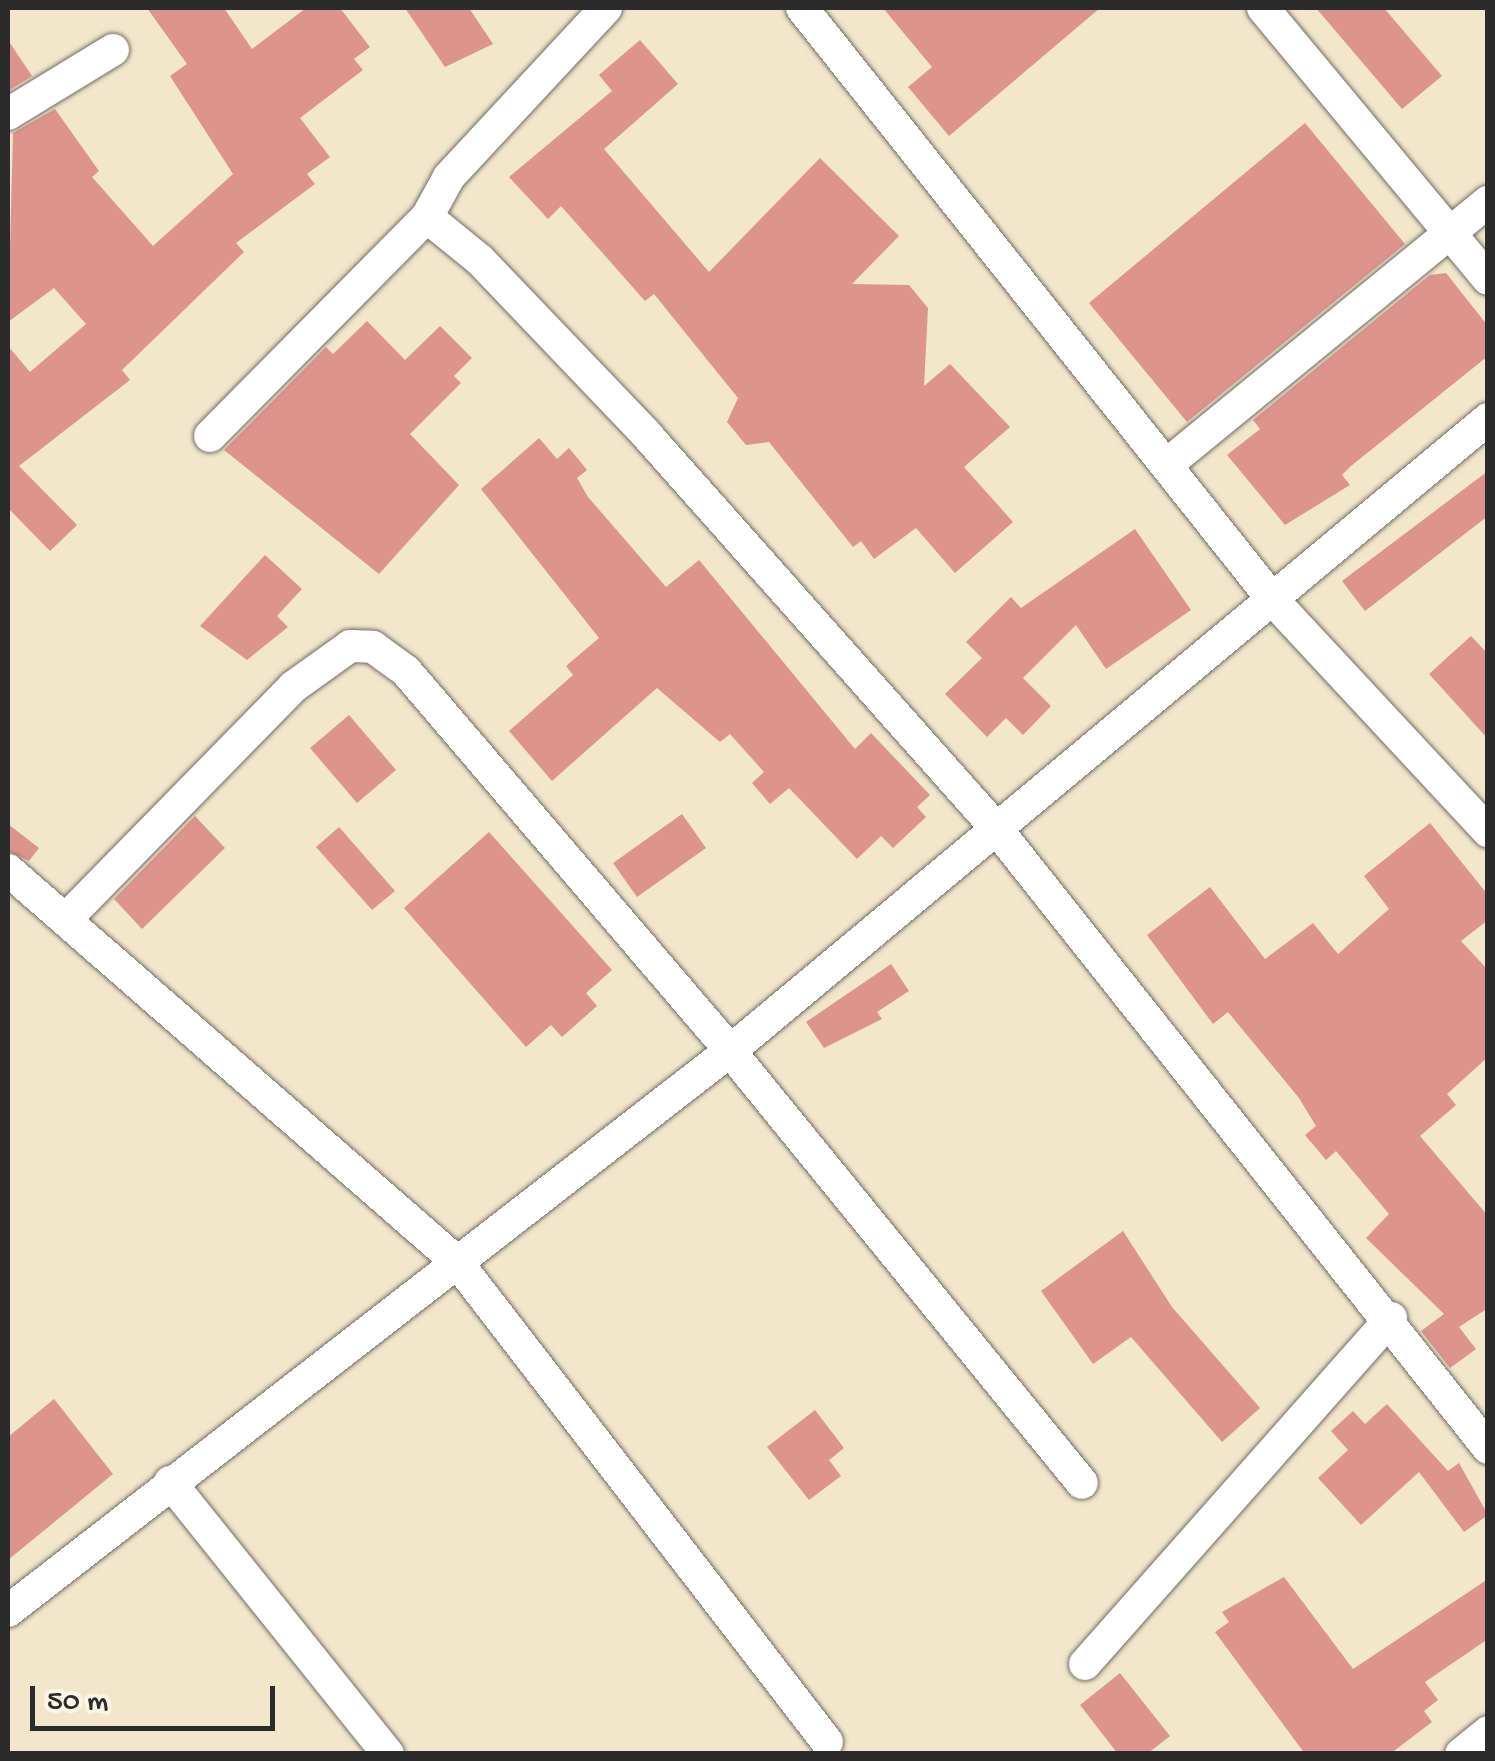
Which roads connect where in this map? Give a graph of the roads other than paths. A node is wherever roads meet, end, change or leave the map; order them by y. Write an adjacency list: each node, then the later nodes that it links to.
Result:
1 (606, 8): 7 (street)
2 (802, 8): 12 (street)
3 (1263, 8): 8 (street)
4 (113, 50): 5 (street)
5 (8, 114)
6 (1488, 202): 8 (street)
7 (427, 217): 11 (street); 14 (street)
8 (1452, 232): 9 (street); 12 (street)
9 (1488, 279)
10 (1488, 419): 13 (street)
11 (210, 436)
12 (1170, 462): 13 (street)
13 (1272, 600): 14 (street); 15 (street)
14 (995, 827): 18 (street); 20 (street)
15 (1488, 832)
16 (8, 870): 17 (street)
17 (66, 919): 18 (street); 19 (street)
18 (730, 1051): 19 (street); 23 (street)
19 (457, 1262): 22 (street); 27 (street)
20 (1391, 1318): 21 (street); 25 (street)
21 (1488, 1448)
22 (170, 1482): 24 (street); 28 (street)
23 (1082, 1483)
24 (8, 1611)
25 (1085, 1664)
26 (1488, 1732): 29 (street)
27 (827, 1742)
28 (388, 1754)
29 (1461, 1754)

